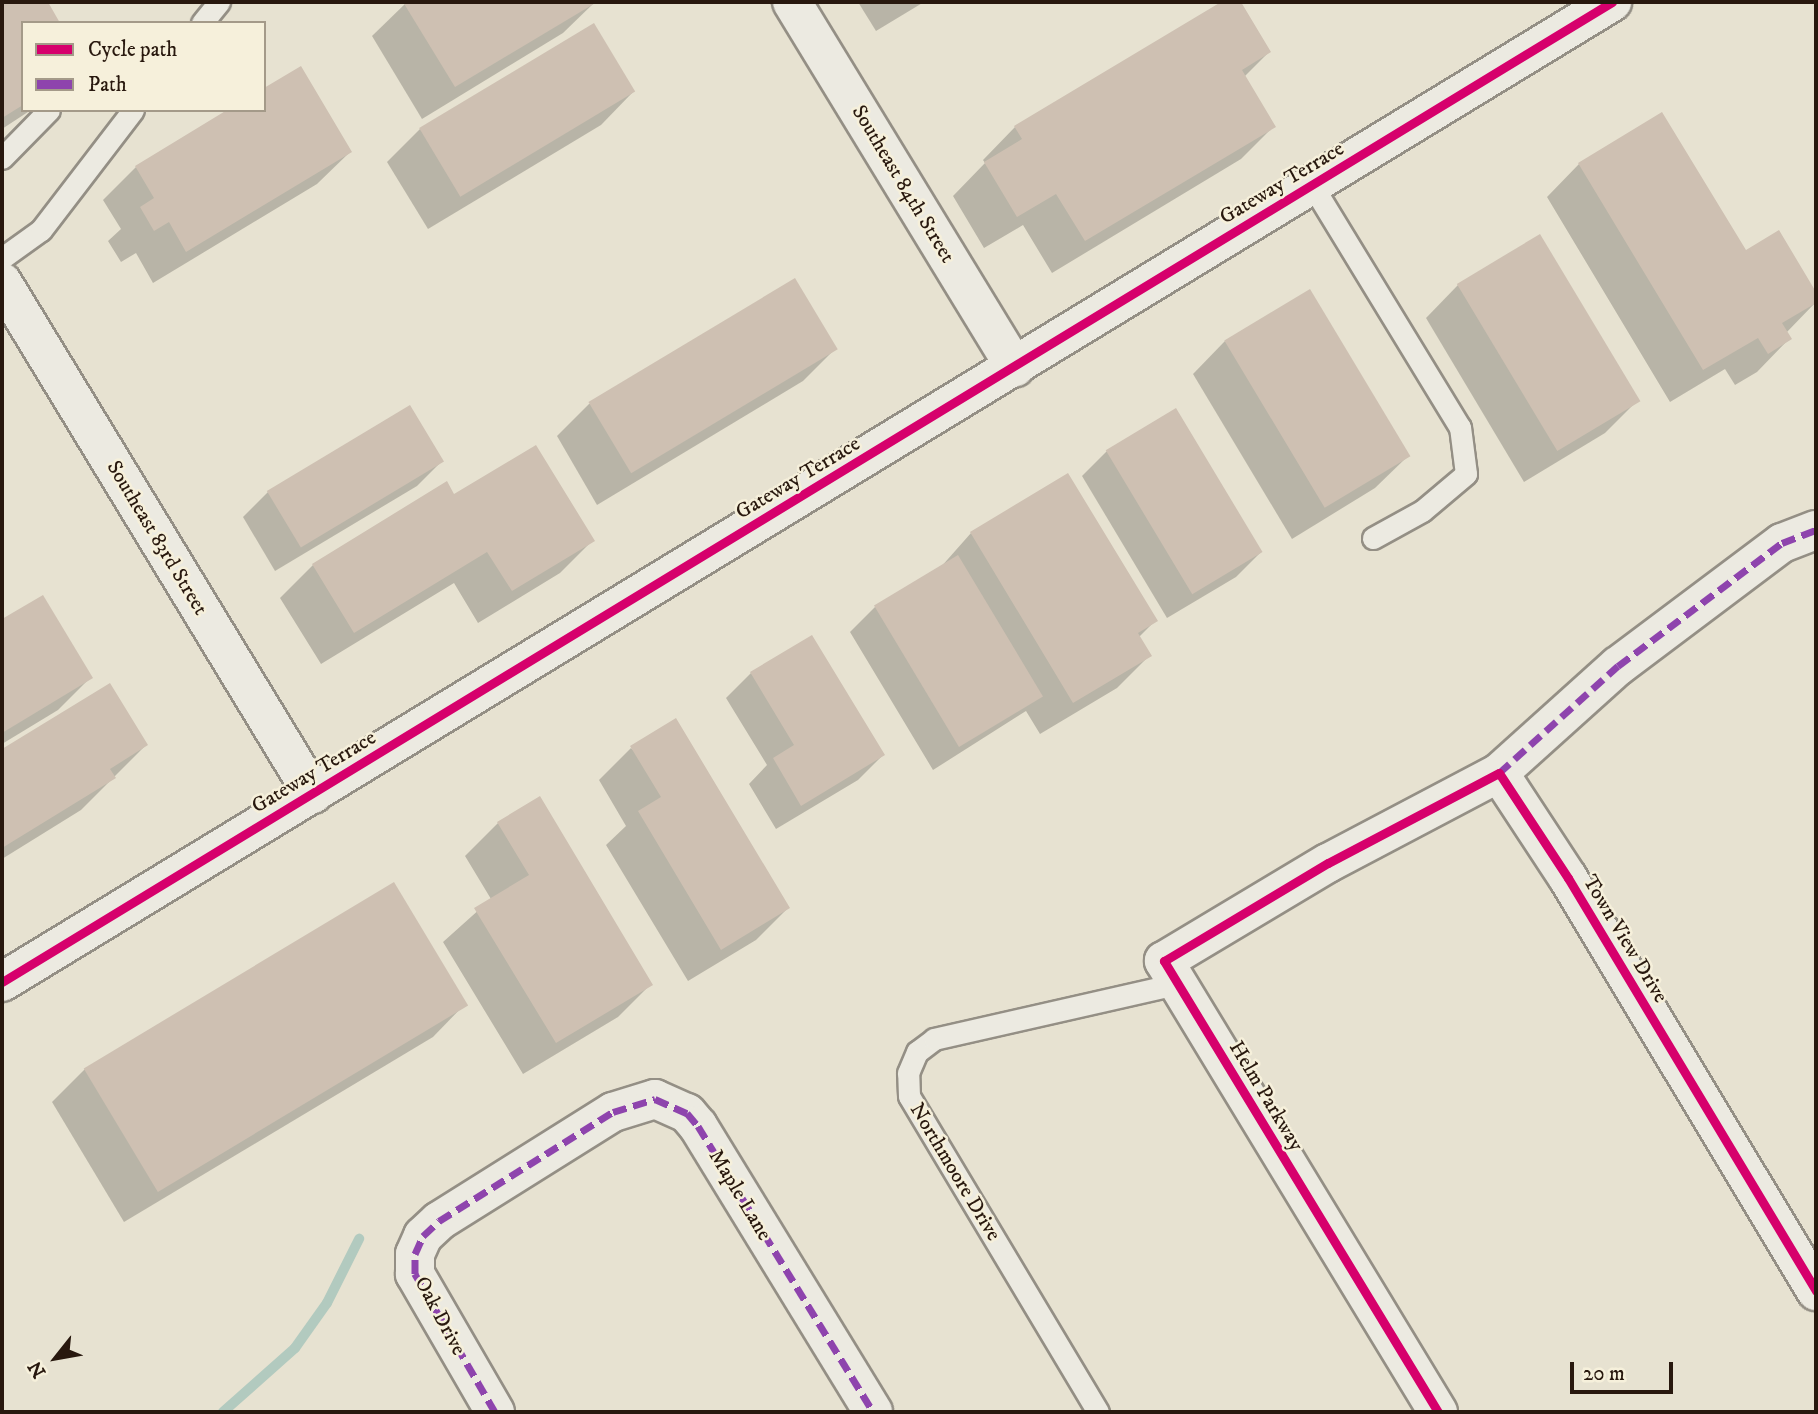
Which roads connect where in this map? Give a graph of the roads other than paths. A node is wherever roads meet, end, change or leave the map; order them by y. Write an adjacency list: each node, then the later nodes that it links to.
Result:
1 (219, 2): 4 (lane)
2 (792, 2): 11 (street, Southeast 84th Street)
3 (1612, 2): 8 (street, Gateway Terrace)
4 (204, 21)
5 (47, 112): 7 (lane)
6 (131, 112): 9 (lane)
7 (2, 158)
8 (1312, 185): 11 (street, Gateway Terrace); 13 (lane)
9 (2, 258)
10 (2, 282): 15 (street, Southeast 83rd Street)
11 (1015, 367): 15 (street, Gateway Terrace)
12 (1816, 530): 14 (street)
13 (1373, 538)
14 (1499, 773): 17 (street, Helm Parkway); 19 (street, Town View Drive)
15 (313, 794): 16 (street, Gateway Terrace)
16 (2, 982)
17 (1177, 984): 22 (lane, Northmoore Drive); 23 (street, Helm Parkway)
18 (547, 1154): 20 (street, Oak Drive); 21 (street, Maple Lane)
19 (1816, 1292)
20 (495, 1412)
21 (873, 1412)
22 (1098, 1412)
23 (1438, 1412)

